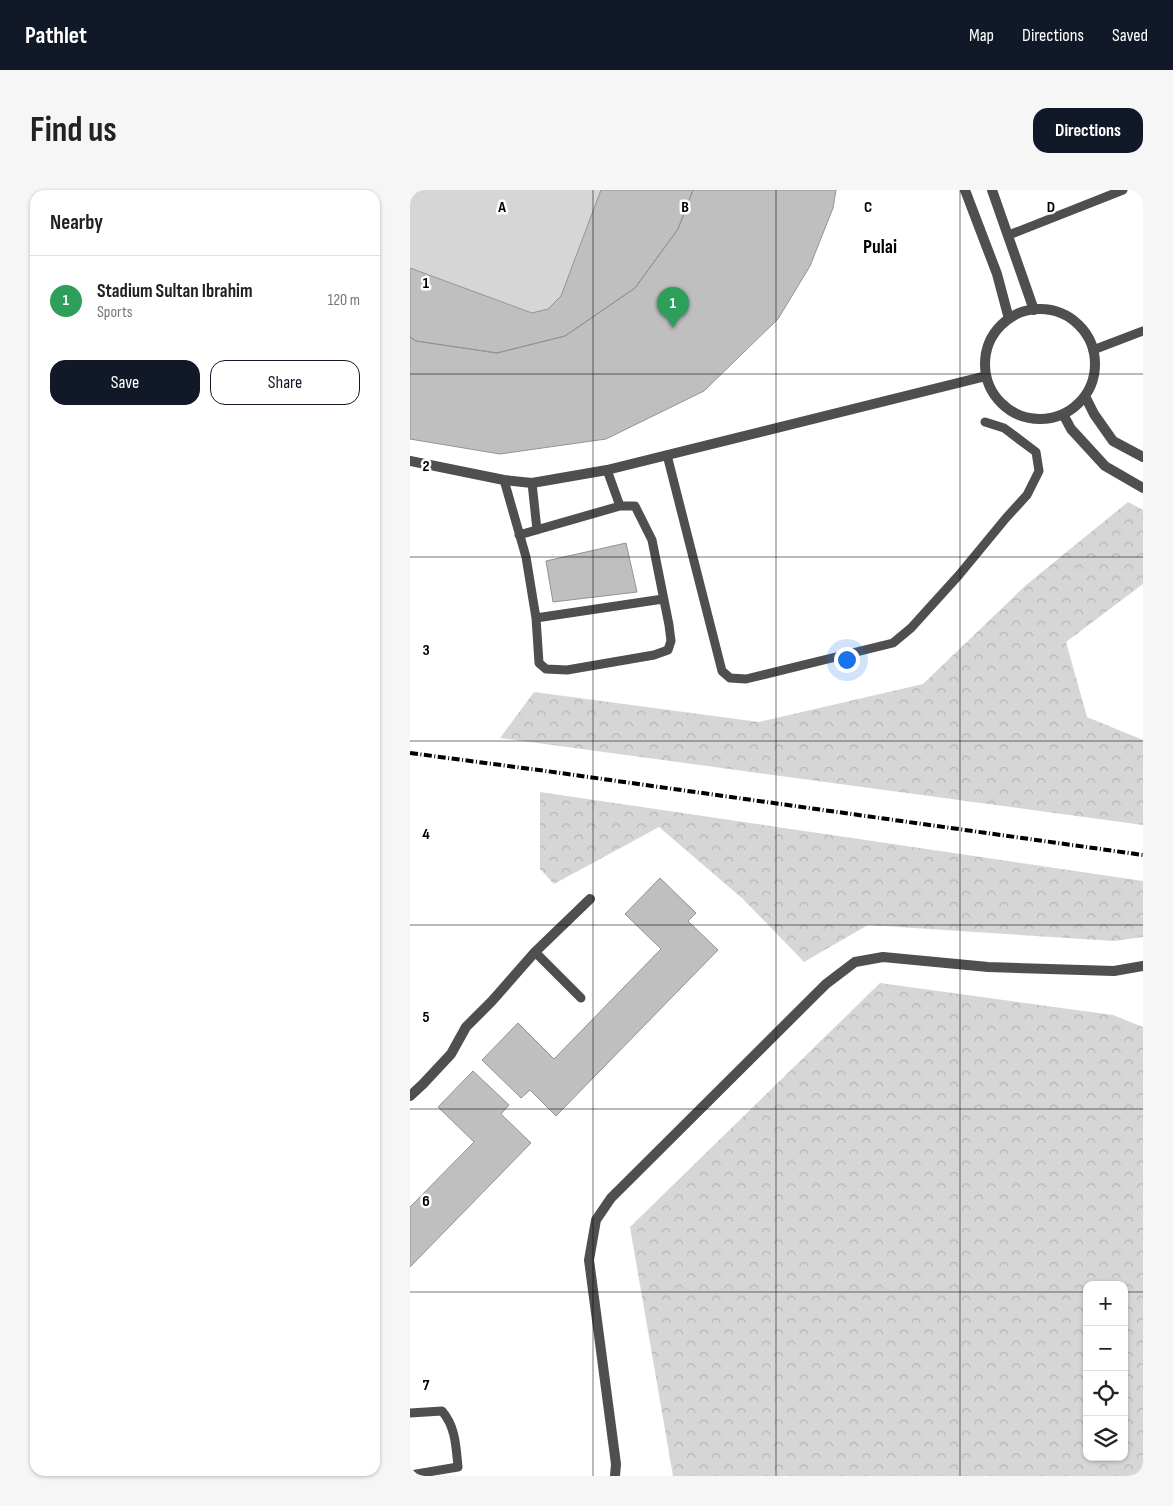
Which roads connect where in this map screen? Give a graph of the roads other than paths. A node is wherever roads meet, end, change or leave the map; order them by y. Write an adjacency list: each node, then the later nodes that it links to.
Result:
1 (964, 190): 6 (street)
2 (992, 190): 4 (street)
3 (1123, 190): 4 (lane)
4 (1008, 235): 5 (street)
5 (1034, 310): 6 (street); 8 (street)
6 (1009, 319): 9 (street)
7 (1143, 331): 8 (lane)
8 (1093, 350): 10 (street)
9 (986, 376): 11 (street); 13 (street)
10 (1085, 396): 11 (street); 14 (street)
11 (1063, 414): 19 (street)
12 (985, 422): 13 (lane)
13 (668, 455): 16 (street)
14 (1143, 457)
15 (410, 460): 17 (street)
16 (607, 470): 18 (street); 20 (lane)
17 (504, 480): 18 (street); 22 (lane)
18 (532, 483): 21 (lane)
19 (1143, 488)
20 (620, 506): 21 (lane); 23 (lane)
21 (537, 530): 22 (lane)
22 (519, 535): 24 (lane)
23 (663, 599): 24 (lane); 24 (lane)
24 (536, 618)
25 (590, 899): 26 (street)
26 (535, 952): 28 (lane); 29 (street)
27 (1143, 966): 33 (street)
28 (581, 998)
29 (410, 1096)
30 (410, 1413): 31 (lane)
31 (458, 1472): 32 (lane)
32 (410, 1474)
33 (615, 1476)

